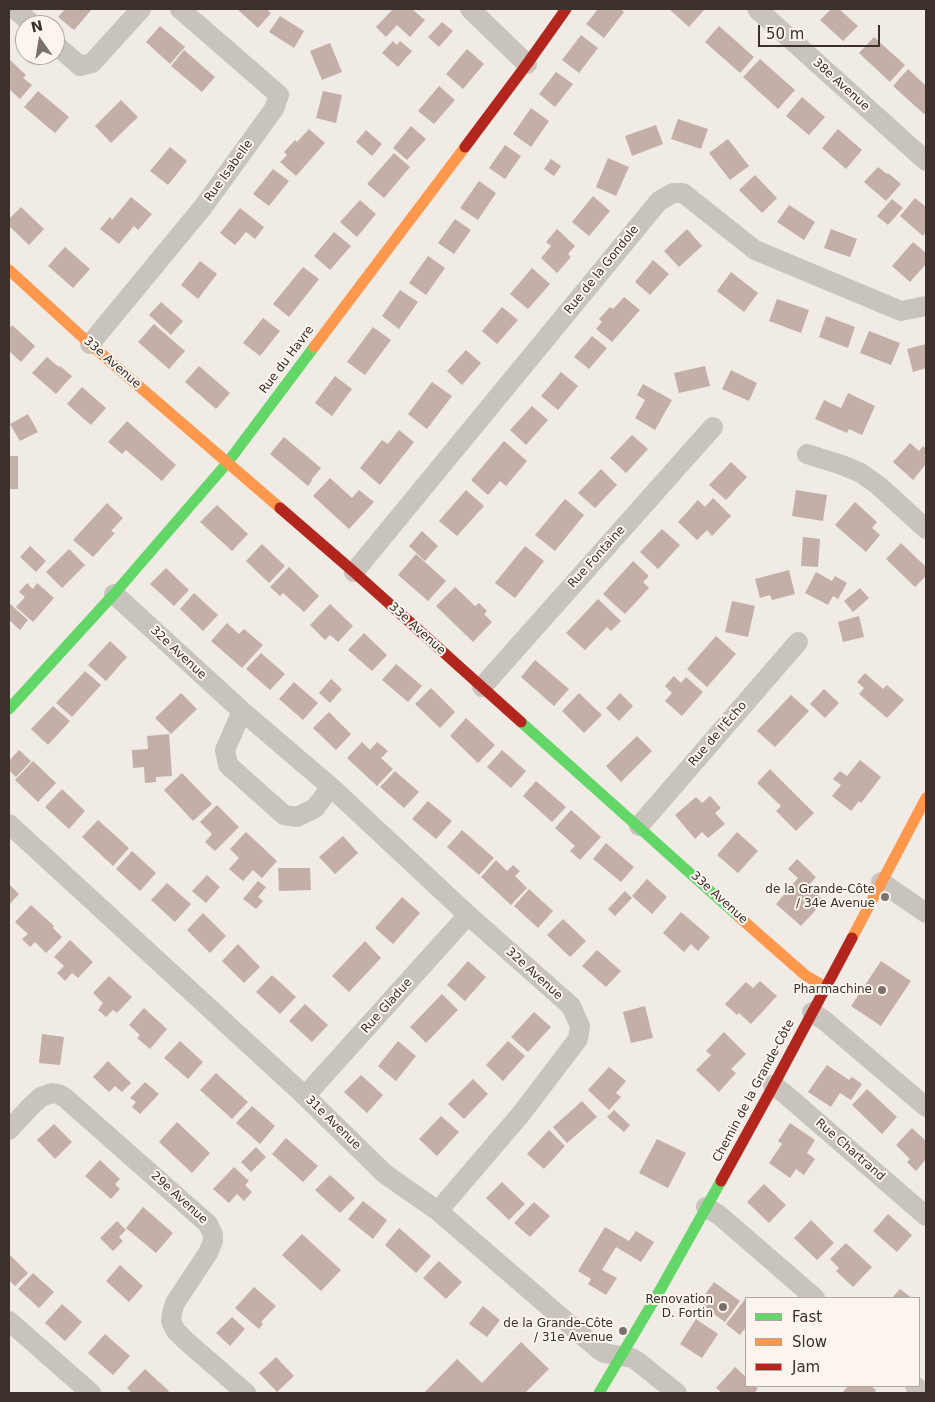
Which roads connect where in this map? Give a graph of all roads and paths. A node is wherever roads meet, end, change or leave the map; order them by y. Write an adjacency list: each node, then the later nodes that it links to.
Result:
1 (141, 9): 6 (street)
2 (180, 9): 11 (street, Rue Isabelle)
3 (470, 9): 7 (street)
4 (566, 9): 7 (street, Rue du Havre)
5 (757, 9): 8 (street, 38e Avenue)
6 (65, 53)
7 (527, 64): 14 (street, Rue du Havre)
8 (926, 161)
9 (9, 270): 11 (street, 33e Avenue)
10 (926, 306): 16 (street, Rue de la Gondole)
11 (90, 344): 14 (street, 33e Avenue)
12 (713, 427): 19 (street, Rue Fontaine)
13 (807, 454): 15 (street)
14 (228, 462): 16 (street, 33e Avenue); 17 (street, Rue du Havre)
15 (926, 529)
16 (354, 572): 19 (street, 33e Avenue)
17 (114, 594): 20 (street, Rue du Havre); 21 (street, 32e Avenue)
18 (798, 642): 25 (street, Rue de l'Écho)
19 (482, 687): 25 (street, 33e Avenue)
20 (9, 709)
21 (242, 712): 22 (street, 32e Avenue); 22 (street)
22 (331, 787): 28 (street, 32e Avenue)
23 (926, 798): 26 (street, Chemin de la Grande-Côte)
24 (9, 824): 32 (street, 31e Avenue)
25 (639, 826): 29 (street, 33e Avenue)
26 (881, 882): 27 (street); 29 (street, Chemin de la Grande-Côte)
27 (926, 914)
28 (468, 916): 32 (street, Rue Gladue); 36 (street, 32e Avenue)
29 (825, 987): 30 (street, Chemin de la Grande-Côte)
30 (812, 1012): 31 (street, Chemin de la Grande-Côte); 33 (street)
31 (773, 1085): 35 (street, Chemin de la Grande-Côte); 37 (street, Rue Chartrand)
32 (305, 1096): 36 (street, 31e Avenue)
33 (926, 1107)
34 (9, 1130): 42 (street, 29e Avenue)
35 (706, 1207): 38 (street); 40 (street, Chemin de la Grande-Côte)
36 (438, 1211): 40 (street, 31e Avenue)
37 (926, 1216)
38 (814, 1297)
39 (9, 1321): 41 (street)
40 (621, 1356): 43 (street, Chemin de la Grande-Côte); 44 (street, 31e Avenue)
41 (92, 1393)
42 (246, 1393)
43 (598, 1393)
44 (677, 1393)

